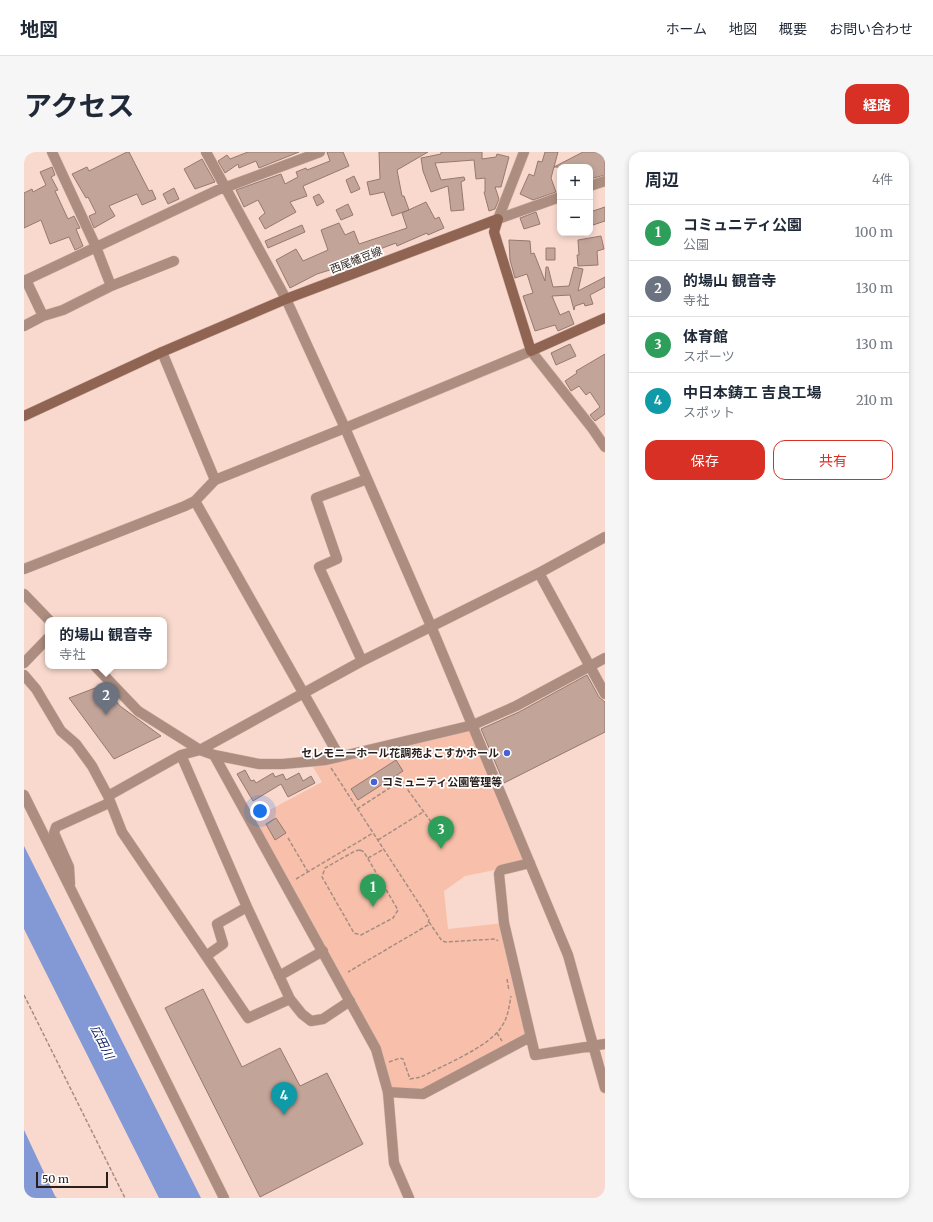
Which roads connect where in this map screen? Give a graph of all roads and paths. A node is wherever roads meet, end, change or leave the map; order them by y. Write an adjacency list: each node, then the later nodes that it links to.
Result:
1 (52, 152): 10 (street)
2 (206, 152): 7 (street)
3 (320, 152): 7 (street)
4 (524, 152): 9 (street)
5 (605, 181): 6 (street)
6 (593, 185)
7 (224, 186): 10 (street); 14 (street)
8 (557, 198): 9 (street)
9 (498, 219): 14 (main road, 西尾幡豆線); 18 (main road)
10 (96, 247): 12 (street); 13 (street)
11 (174, 261): 13 (street)
12 (25, 281): 15 (street)
13 (111, 286): 15 (street)
14 (286, 299): 19 (main road, 西尾幡豆線); 21 (street)
15 (43, 316): 17 (street)
16 (605, 318): 18 (main road)
17 (24, 326)
18 (531, 351): 21 (street); 22 (street)
19 (162, 352): 20 (main road, 西尾幡豆線); 24 (street)
20 (24, 416)
21 (345, 428): 23 (street); 24 (street)
22 (605, 447)
23 (367, 479): 31 (street); 34 (street)
24 (215, 480): 25 (street)
25 (195, 501): 27 (street); 39 (street)
26 (605, 537): 28 (street)
27 (24, 569)
28 (539, 573): 31 (street); 36 (street)
29 (24, 594): 30 (street)
30 (46, 617)
31 (430, 626): 34 (street); 41 (street)
32 (45, 641): 35 (street)
33 (605, 658): 36 (street)
34 (362, 660): 39 (street)
35 (24, 664)
36 (589, 667): 40 (street); 41 (street)
37 (98, 669): 42 (street)
38 (24, 674): 50 (street)
39 (304, 693): 42 (street); 45 (street)
40 (605, 694)
41 (473, 725): 45 (street); 59 (street)
42 (200, 750): 43 (street); 44 (street)
43 (181, 755): 50 (street); 63 (street)
44 (214, 755): 46 (street); 66 (street)
45 (339, 756): 46 (street)
46 (326, 760): 51 (path)
47 (397, 775): 48 (path)
48 (402, 780): 51 (path); 52 (path)
49 (24, 795): 62 (street)
50 (109, 800): 62 (street); 67 (street)
51 (357, 809): 54 (path)
52 (423, 812): 53 (path); 56 (path)
53 (437, 830)
54 (373, 833): 56 (path); 60 (path)
55 (288, 838): 60 (path)
56 (378, 840): 57 (path)
57 (384, 849): 58 (path); 64 (path)
58 (368, 859): 58 (path)
59 (530, 863): 74 (street); 76 (street)
60 (308, 872): 61 (path)
61 (296, 879)
62 (70, 888): 82 (street)
63 (247, 908): 67 (street); 70 (street)
64 (429, 922): 65 (path); 68 (path)
65 (499, 945)
66 (323, 951): 70 (street); 73 (street)
67 (206, 956): 72 (street)
68 (348, 972)
69 (507, 975): 78 (path)
70 (279, 976): 72 (street)
71 (24, 995): 81 (path)
72 (290, 1000): 73 (street)
73 (350, 1001): 78 (street)
74 (530, 1037): 76 (street); 80 (street)
75 (605, 1044): 76 (street)
76 (594, 1046): 77 (street); 79 (street)
77 (605, 1053)
78 (380, 1066): 80 (street)
79 (605, 1088)
80 (388, 1092): 83 (street)
81 (126, 1198)
82 (224, 1198)
83 (409, 1198)

